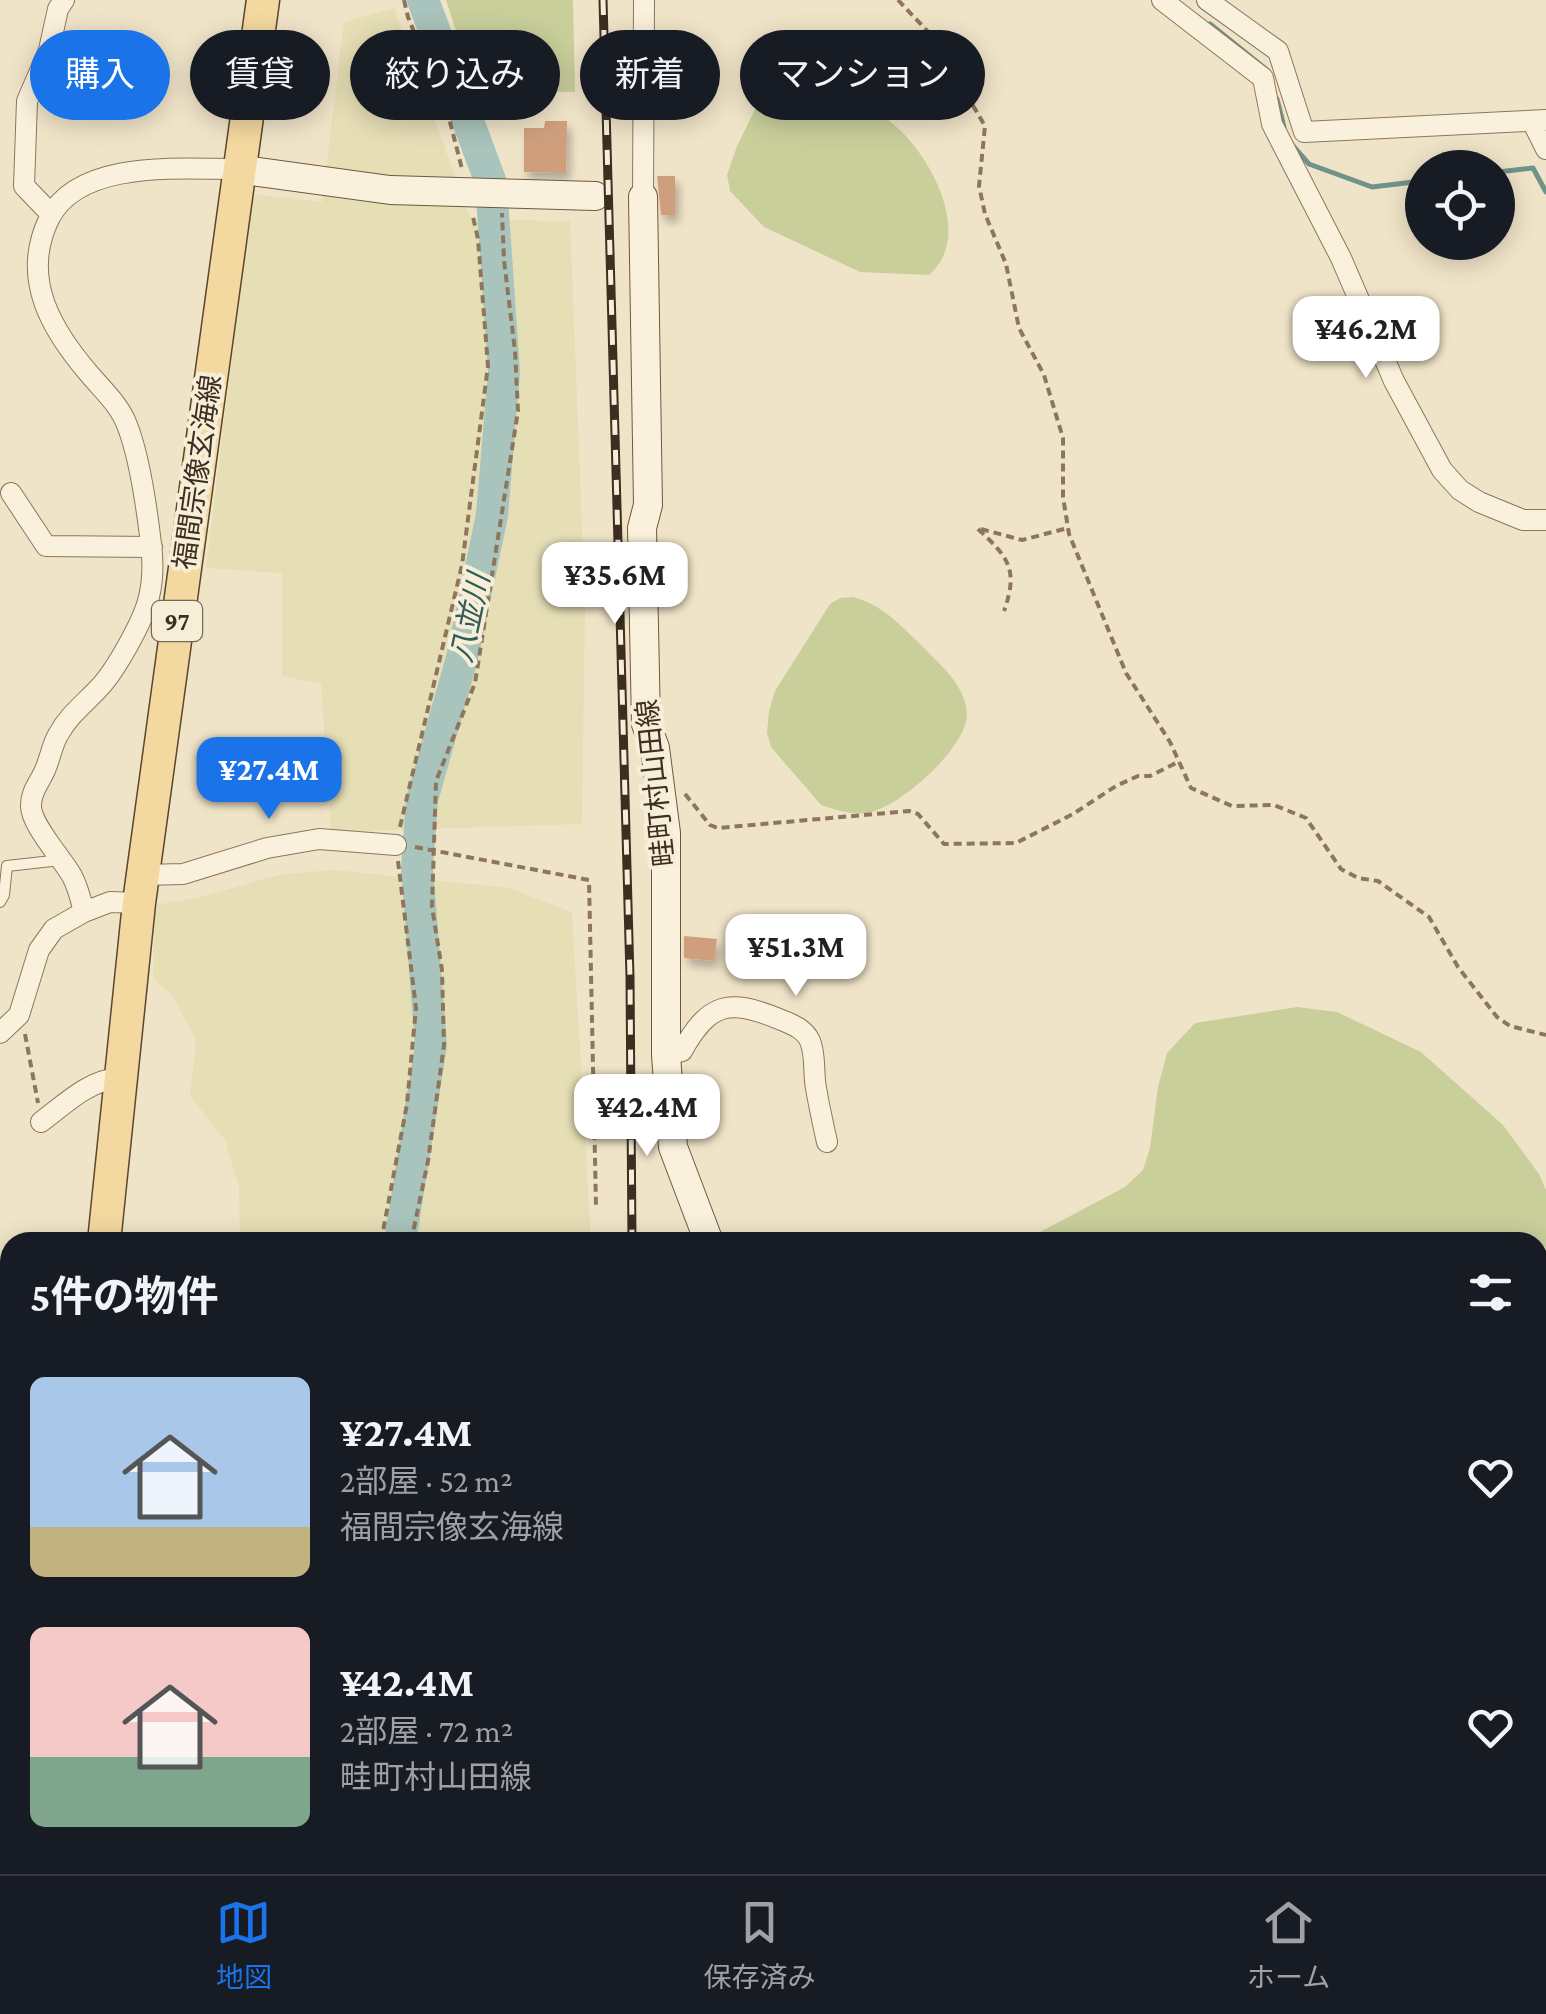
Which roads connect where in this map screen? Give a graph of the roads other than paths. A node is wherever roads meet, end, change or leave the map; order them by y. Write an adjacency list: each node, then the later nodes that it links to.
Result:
1 (64, 0): 13 (street)
2 (262, 0): 10 (main road, 福間宗像玄海線 / 97)
3 (644, 0): 12 (street)
4 (1162, 0): 8 (street)
5 (1207, 0): 7 (street)
6 (1539, 120): 7 (street); 9 (street)
7 (1301, 124): 8 (street)
8 (1279, 134): 15 (street)
9 (1546, 149)
10 (237, 169): 11 (main road); 13 (street); 17 (main road, 福間宗像玄海線 / 97)
11 (595, 196)
12 (643, 197): 24 (main road, 畦町村山田線)
13 (51, 214): 16 (street)
14 (11, 492): 16 (street)
15 (1546, 520)
16 (152, 547): 17 (street)
17 (168, 574): 19 (street); 20 (main road, 福間宗像玄海線 / 97)
18 (396, 845): 20 (street)
19 (62, 860): 21 (lane); 22 (street)
20 (141, 889): 22 (street); 25 (main road, 福間宗像玄海線 / 97)
21 (0, 902)
22 (84, 912): 23 (street)
23 (0, 1033)
24 (666, 1055): 27 (street); 29 (main road, 畦町村山田線)
25 (119, 1078): 26 (street); 28 (main road, 福間宗像玄海線 / 97)
26 (41, 1122)
27 (827, 1142)
28 (105, 1232)
29 (705, 1232)

